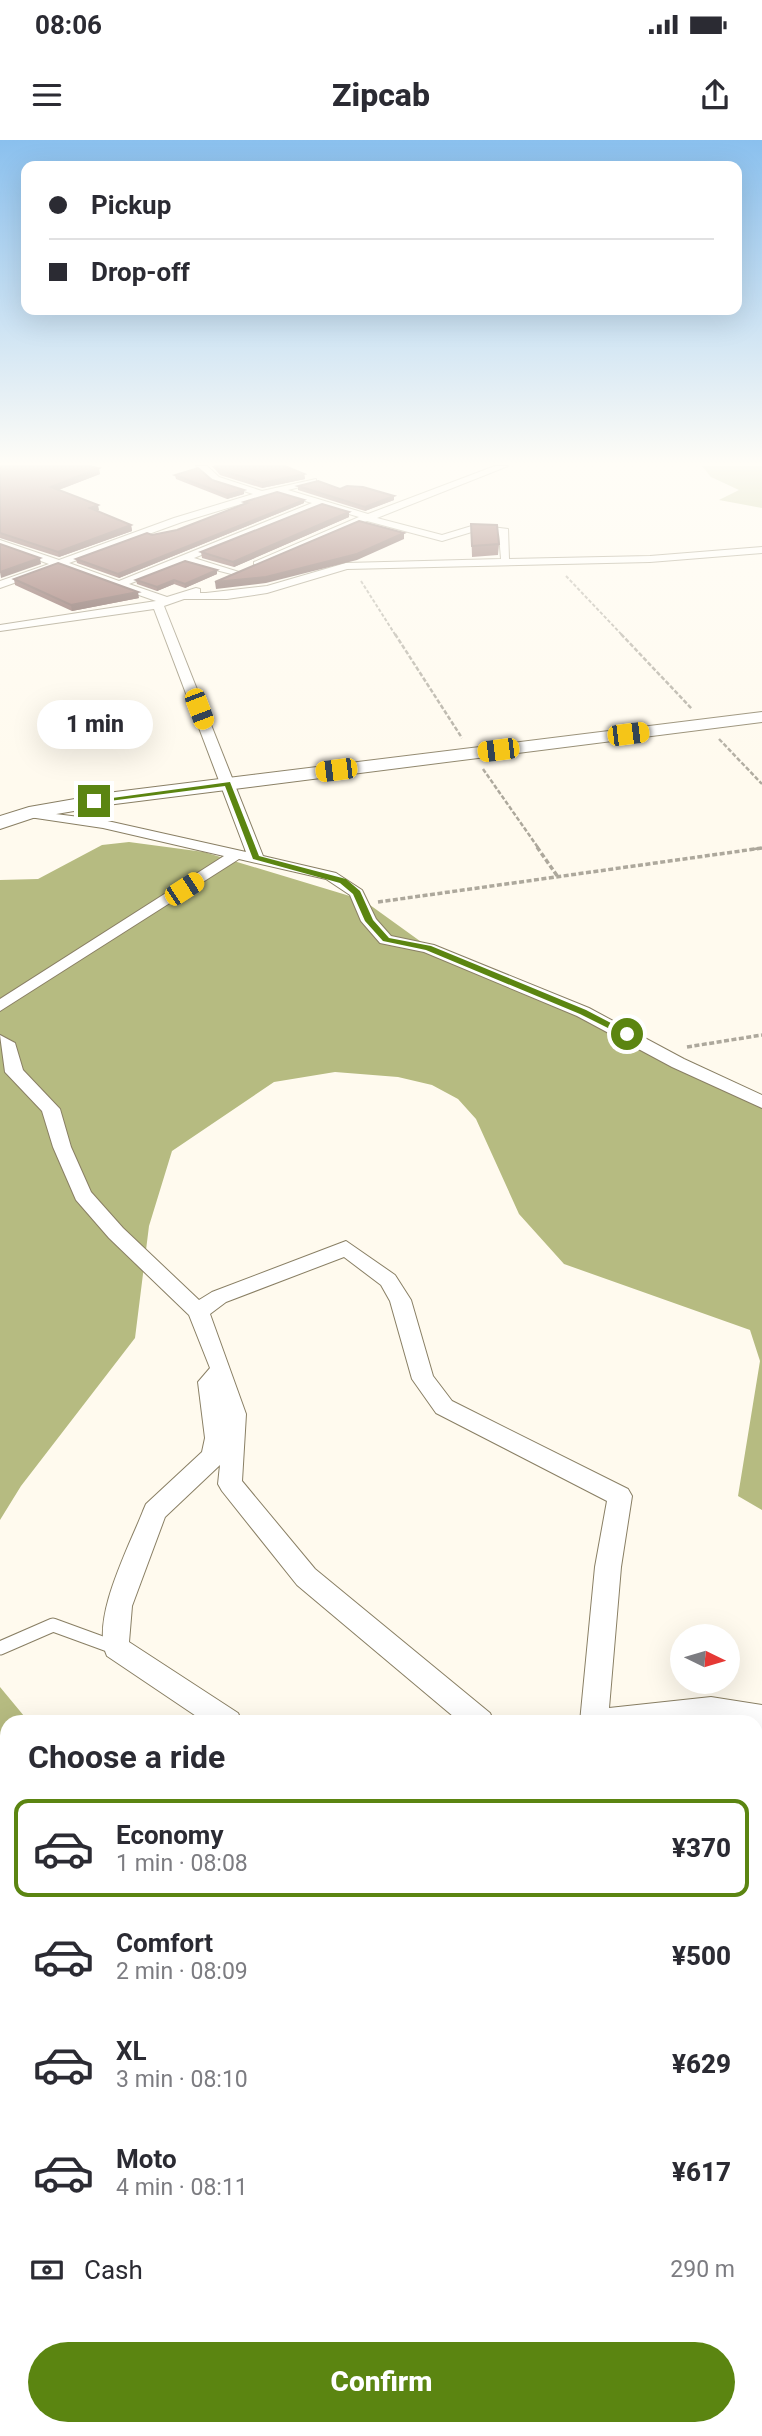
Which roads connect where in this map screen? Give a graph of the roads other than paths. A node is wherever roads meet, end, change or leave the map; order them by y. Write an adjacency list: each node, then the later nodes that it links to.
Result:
1 (34, 573): 8 (street)
2 (91, 573): 7 (street)
3 (147, 573): 7 (street)
4 (326, 573): 10 (street)
5 (235, 574): 6 (street)
6 (223, 579)
7 (120, 584): 11 (street)
8 (0, 585)
9 (210, 585): 10 (street)
10 (185, 596): 11 (street)
11 (163, 604): 12 (street); 14 (street)
12 (0, 628)
13 (762, 717): 14 (street)
14 (227, 784): 15 (street); 18 (street)
15 (29, 813): 16 (street); 17 (street)
16 (0, 823)
17 (237, 854): 18 (street); 19 (street)
18 (256, 858): 21 (street)
19 (0, 1006)
20 (0, 1040): 22 (street)
21 (762, 1102)
22 (198, 1311): 23 (street); 28 (street)
23 (222, 1371): 25 (street); 27 (street)
24 (0, 1648): 25 (lane)
25 (116, 1648): 26 (street)
26 (217, 1715)
27 (472, 1715)
28 (595, 1715)
29 (662, 1715): 30 (street)
30 (743, 1715)

